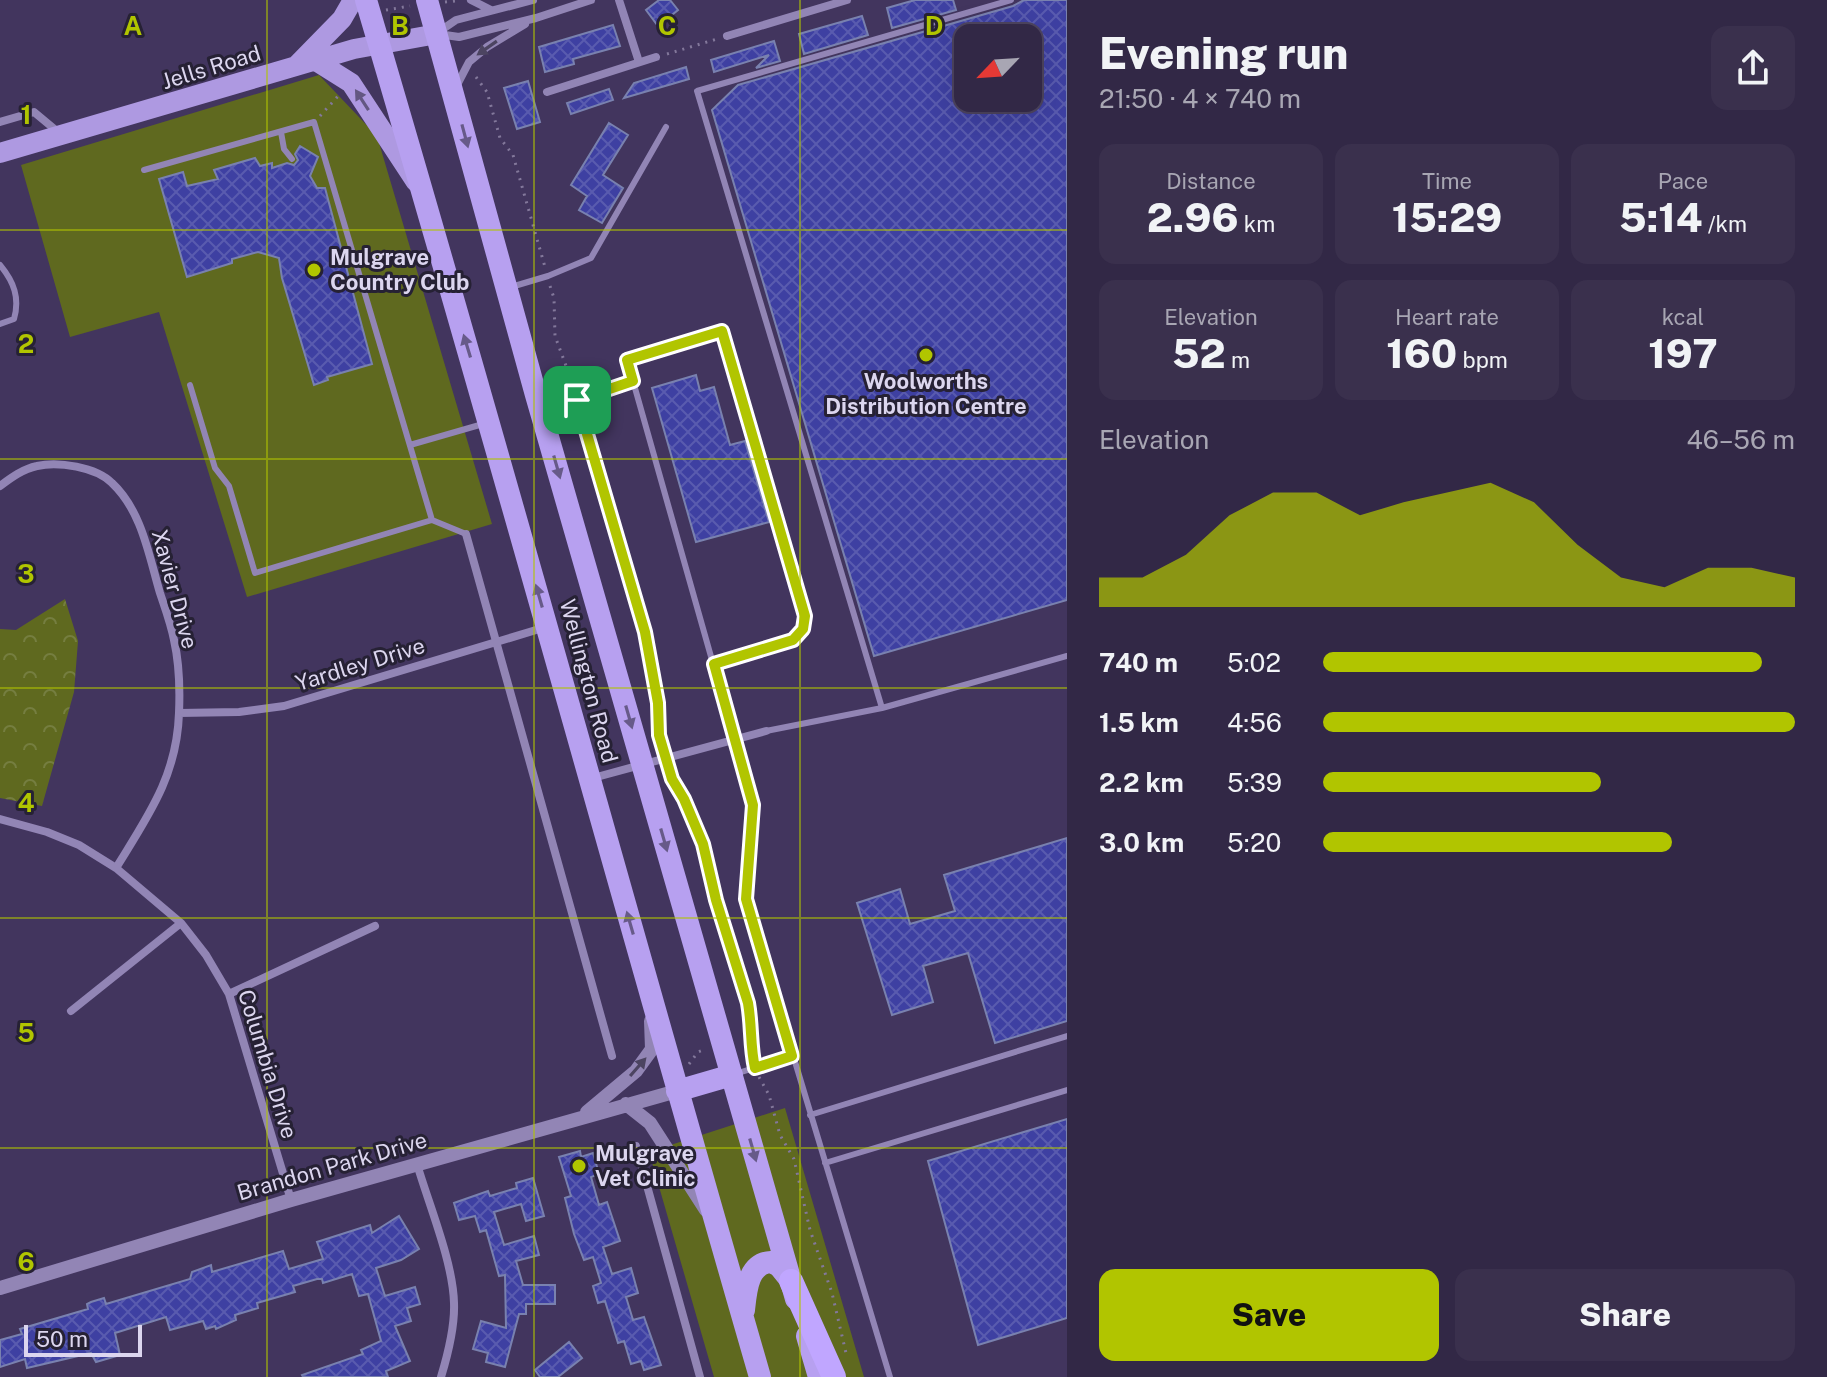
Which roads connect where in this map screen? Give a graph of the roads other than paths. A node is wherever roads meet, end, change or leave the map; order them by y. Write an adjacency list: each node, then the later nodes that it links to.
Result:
1 (353, 0): 18 (main road)
2 (471, 0): 10 (street)
3 (533, 0): 10 (street)
4 (591, 0): 11 (street)
5 (619, 0): 17 (street)
6 (847, 0): 13 (street)
7 (1011, 0): 46 (lane)
8 (428, 2): 12 (highway, Wellington Road)
9 (368, 9): 14 (highway, Wellington Road)
10 (492, 10): 12 (street)
11 (536, 18): 12 (street); 20 (street, one-way to 20)
12 (437, 34): 14 (main road, Jells Road); 20 (highway, Wellington Road)
13 (727, 36)
14 (379, 44): 16 (main road, Jells Road); 30 (highway, Wellington Road)
15 (656, 57): 17 (street)
16 (316, 61): 18 (main road, Jells Road); 30 (main road, one-way to 16)
17 (639, 62): 19 (street)
18 (295, 67): 24 (main road, Jells Road)
19 (547, 92)
20 (453, 93): 32 (highway, Wellington Road, one-way to 32)
21 (0, 122): 24 (street)
22 (666, 127): 32 (lane)
23 (281, 132): 26 (lane); 27 (lane); 29 (lane)
24 (62, 135): 25 (main road, Jells Road)
25 (0, 153)
26 (292, 159)
27 (327, 163): 28 (lane); 38 (lane)
28 (315, 165)
29 (144, 170)
30 (420, 189): 37 (highway, Wellington Road, one-way to 30)
31 (0, 265): 33 (lane)
32 (507, 288): 36 (highway, Wellington Road)
33 (0, 324)
34 (633, 381): 36 (lane); 45 (lane); 45 (lane)
35 (190, 385): 40 (lane)
36 (539, 405): 50 (highway, Wellington Road, one-way to 50)
37 (490, 422): 38 (lane); 42 (highway, Wellington Road, one-way to 37)
38 (410, 445): 40 (lane)
39 (0, 486): 47 (street, Xavier Drive)
40 (432, 520): 41 (lane)
41 (466, 534): 43 (street)
42 (547, 626): 43 (street, Yardley Drive); 51 (highway, Wellington Road)
43 (496, 640): 47 (street, Yardley Drive); 60 (street)
44 (1067, 656): 46 (lane)
45 (714, 664): 49 (lane)
46 (882, 708): 48 (lane)
47 (179, 713): 53 (street, Xavier Drive)
48 (766, 731): 49 (street)
49 (735, 741): 50 (street); 61 (lane)
50 (643, 765): 51 (street); 62 (highway, Wellington Road, one-way to 62)
51 (589, 779): 57 (highway, Wellington Road, one-way to 51)
52 (0, 819): 53 (street, Columbia Drive)
53 (116, 868): 54 (street, Columbia Drive)
54 (181, 923): 56 (street, Columbia Drive); 58 (street)
55 (375, 926): 56 (street)
56 (229, 994): 71 (street, Columbia Drive)
57 (651, 999): 63 (highway, Wellington Road); 66 (street, one-way to 57)
58 (71, 1011)
59 (1067, 1036): 67 (lane)
60 (612, 1056)
61 (792, 1056): 62 (lane); 67 (lane)
62 (732, 1075): 63 (highway); 73 (highway, Wellington Road, one-way to 73)
63 (674, 1080): 65 (street, Brandon Park Drive); 72 (highway, Wellington Road)
64 (1067, 1090): 69 (lane)
65 (626, 1104): 66 (street, Brandon Park Drive); 72 (street)
66 (584, 1115): 70 (street, Brandon Park Drive)
67 (810, 1115): 69 (lane)
68 (636, 1146): 78 (street)
69 (825, 1163): 81 (lane)
70 (417, 1164): 71 (street, Brandon Park Drive); 77 (street)
71 (291, 1200): 74 (street, Brandon Park Drive)
72 (715, 1224): 75 (highway, Wellington Road)
73 (791, 1281): 75 (highway); 76 (highway); 80 (highway, Wellington Road)
74 (0, 1288)
75 (743, 1319): 79 (highway, Wellington Road)
76 (841, 1367)
77 (442, 1377)
78 (700, 1377)
79 (760, 1377)
80 (819, 1377)
81 (890, 1377)

